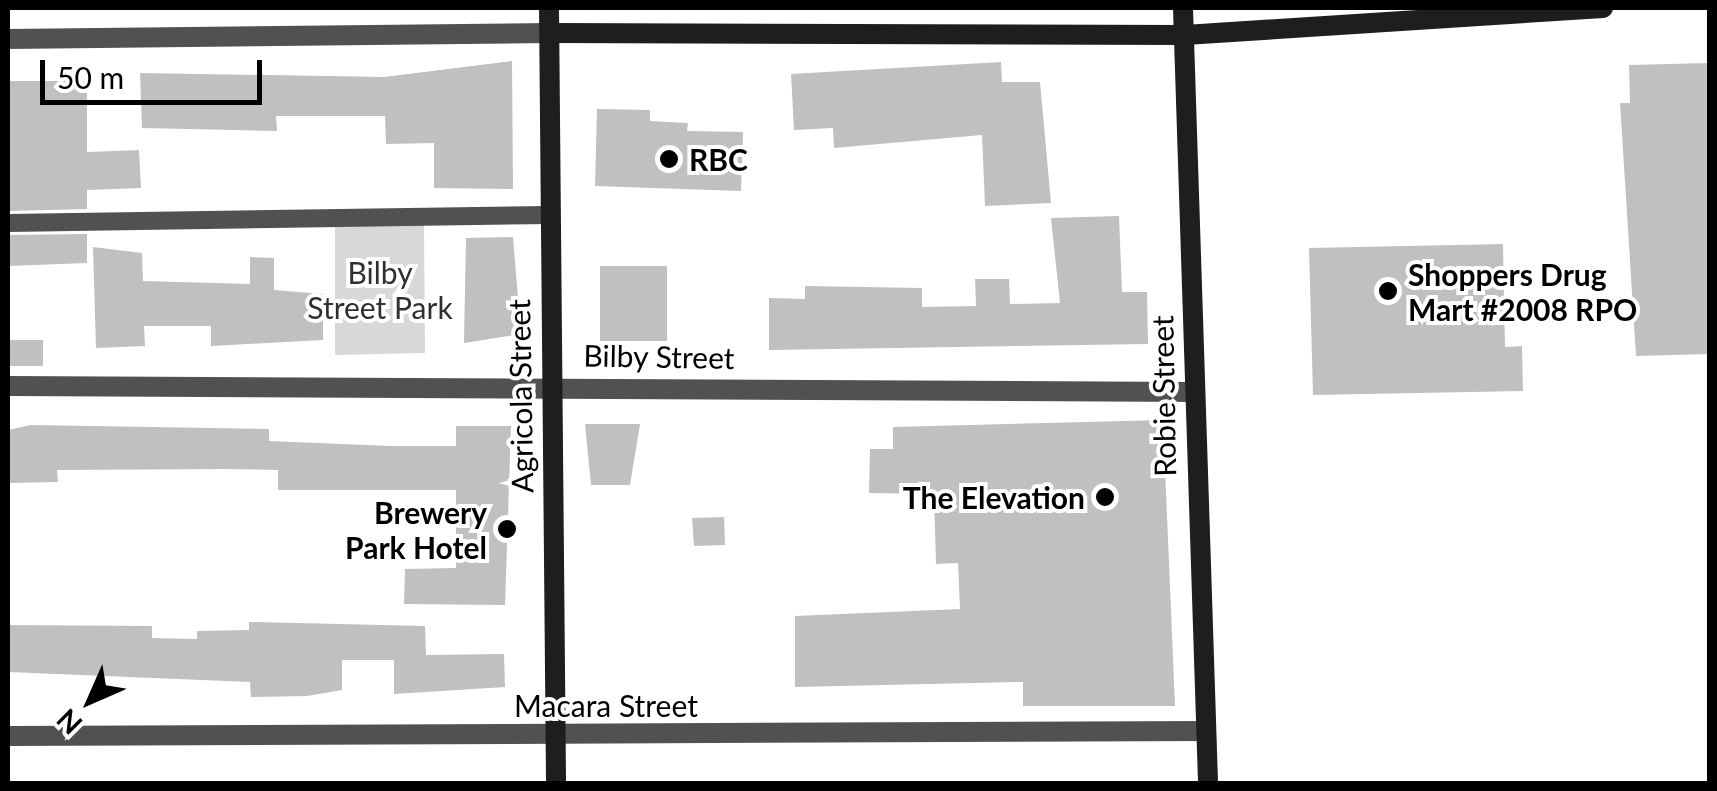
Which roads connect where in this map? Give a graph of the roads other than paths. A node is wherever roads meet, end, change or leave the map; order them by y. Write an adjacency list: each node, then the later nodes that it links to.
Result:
1 (550, 8): 5 (street, Agricola Street)
2 (1183, 8): 6 (street, Robie Street)
3 (1603, 8): 4 (street)
4 (1506, 10): 6 (street)
5 (550, 33): 6 (street); 7 (street); 8 (street, Agricola Street)
6 (1185, 34): 12 (street, Robie Street)
7 (8, 38)
8 (549, 215): 9 (lane); 10 (street, Agricola Street)
9 (8, 223)
10 (549, 384): 11 (street, Bilby Street); 12 (street, Bilby Street); 15 (street, Agricola Street)
11 (8, 386)
12 (1191, 392): 13 (street, Robie Street)
13 (1206, 731): 15 (street, Macara Street); 17 (street, Robie Street)
14 (8, 736): 15 (street, Macara Street)
15 (556, 736): 16 (street, Agricola Street)
16 (556, 784)
17 (1208, 784)

